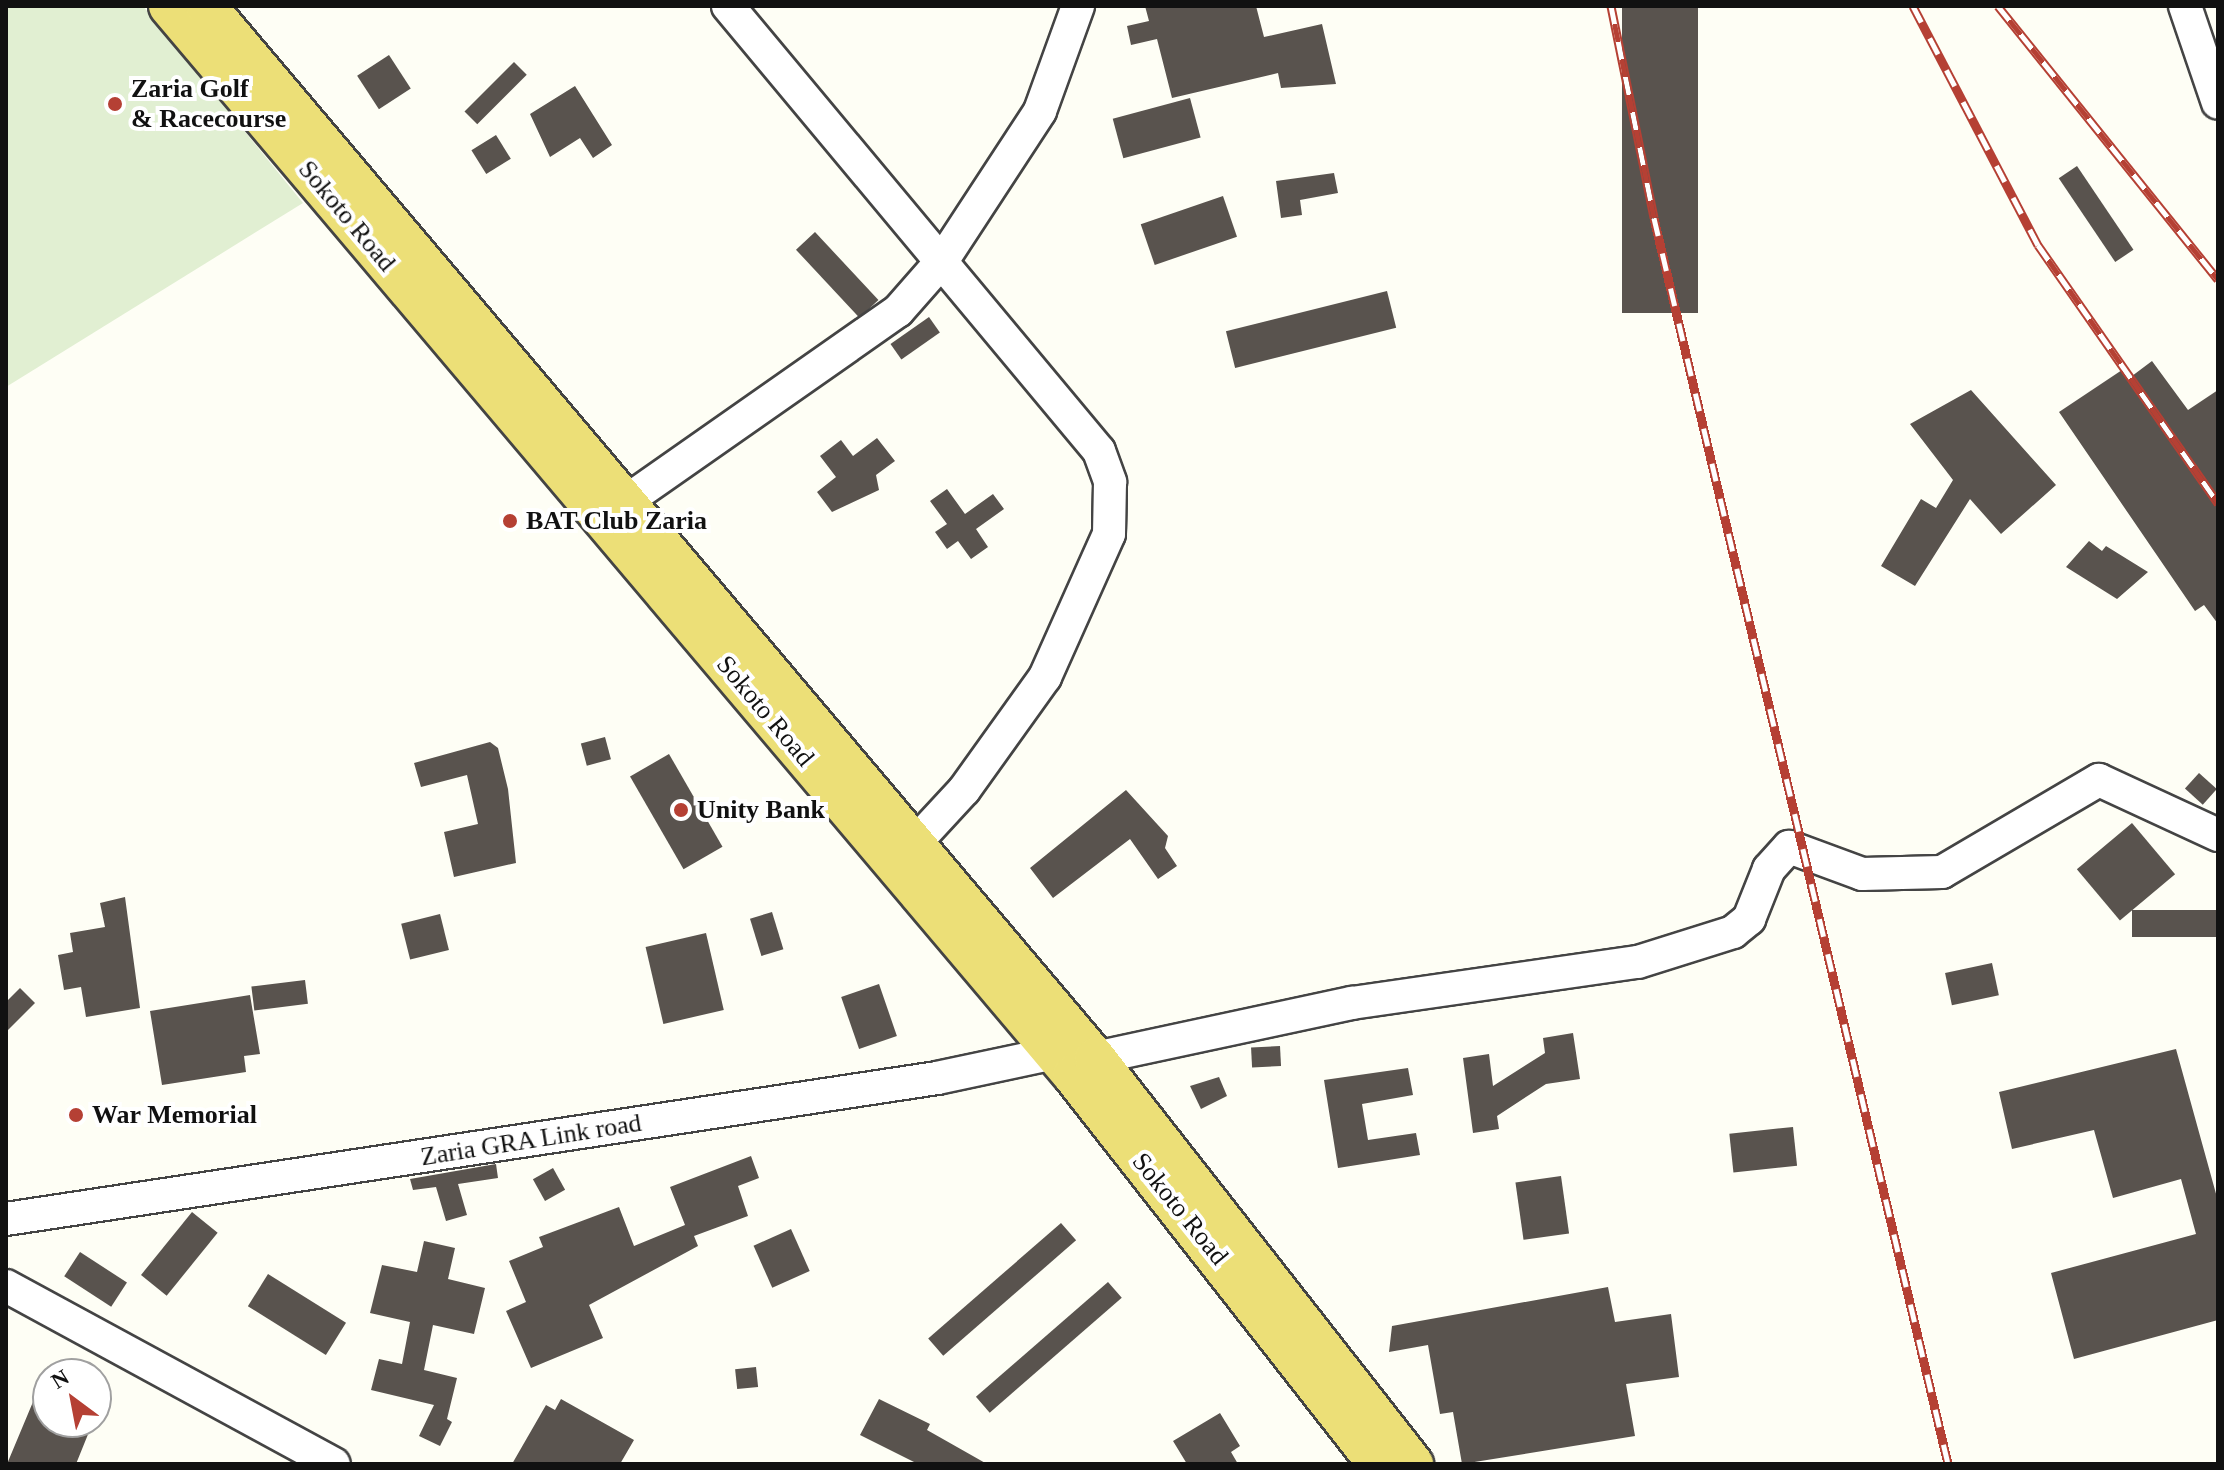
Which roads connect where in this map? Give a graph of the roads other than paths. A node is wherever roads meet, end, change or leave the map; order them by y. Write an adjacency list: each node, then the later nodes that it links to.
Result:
1 (169, 6): 11 (main road, Sokoto Road)
2 (206, 6): 8 (main road, Sokoto Road)
3 (728, 6): 7 (street)
4 (1078, 6): 7 (street)
5 (2185, 6): 6 (street)
6 (2218, 103)
7 (942, 261): 8 (street); 10 (street)
8 (625, 502): 10 (main road, Sokoto Road)
9 (2218, 835): 12 (street)
10 (914, 844): 12 (main road, Sokoto Road)
11 (1055, 1053): 13 (street, Zaria GRA Link road); 16 (main road, Sokoto Road)
12 (1095, 1058): 17 (main road, Sokoto Road)
13 (6, 1219)
14 (6, 1286): 15 (street)
15 (334, 1464)
16 (1378, 1464)
17 (1413, 1464)

